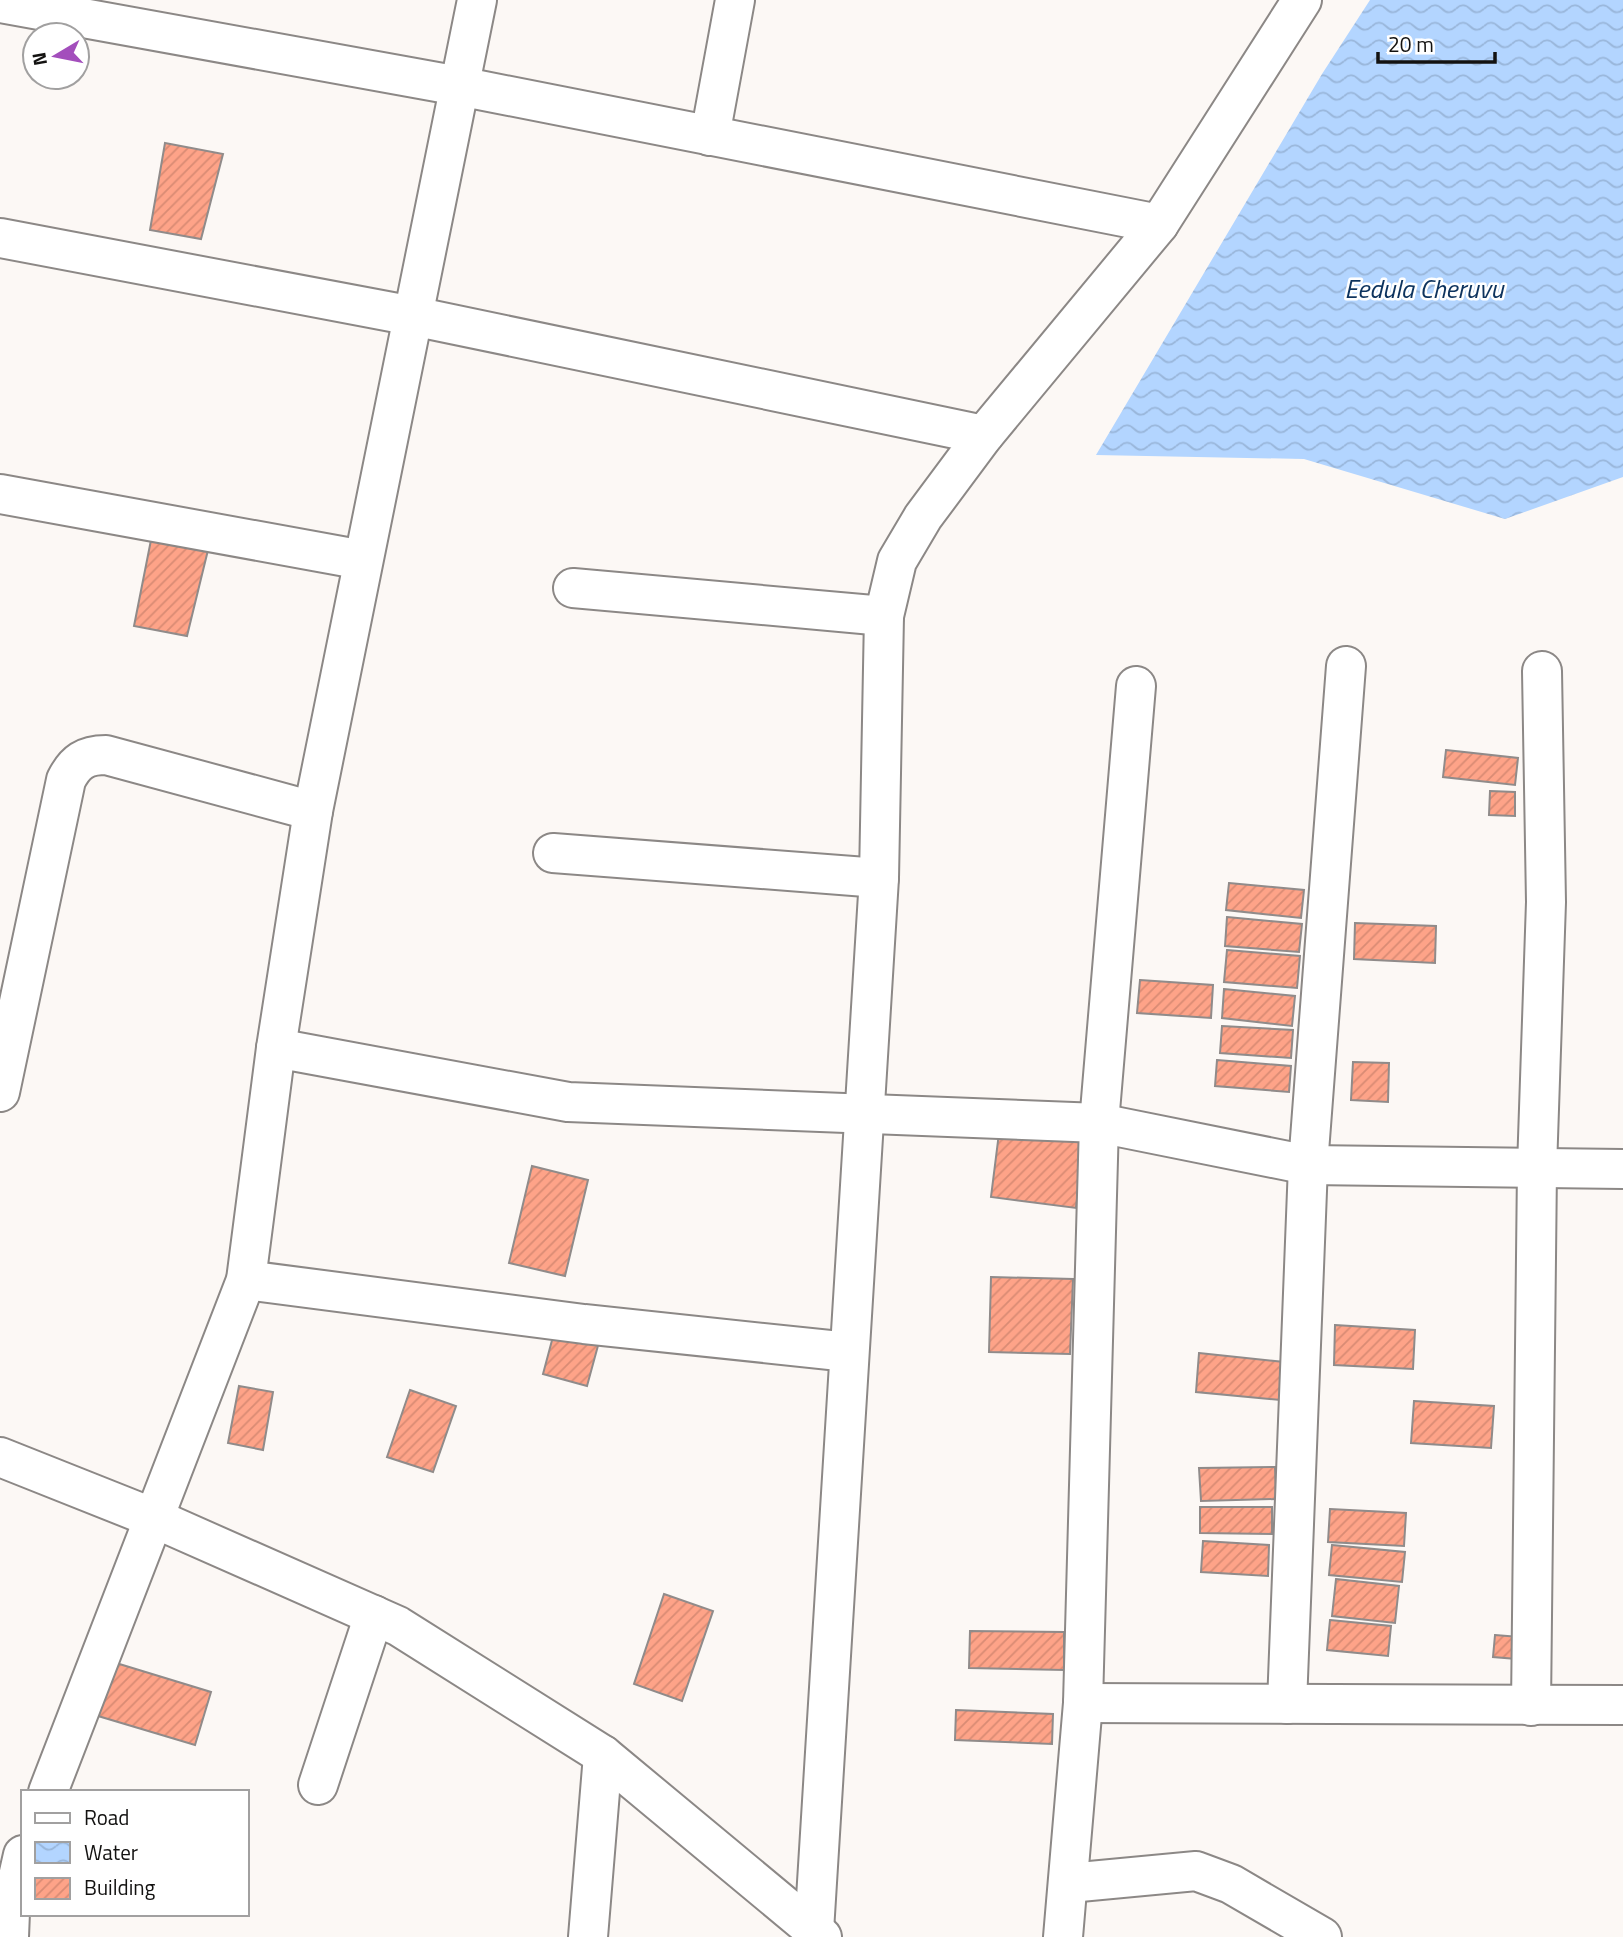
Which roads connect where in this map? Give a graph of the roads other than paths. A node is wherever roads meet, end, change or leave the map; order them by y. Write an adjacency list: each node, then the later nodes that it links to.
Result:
1 (477, 0): 5 (street)
2 (734, 0): 6 (street)
3 (1302, 0): 7 (street)
4 (0, 3): 5 (street)
5 (459, 86): 6 (street); 9 (street)
6 (710, 136): 7 (street)
7 (1159, 224): 10 (street)
8 (0, 238): 9 (street)
9 (413, 316): 10 (street); 12 (street)
10 (984, 435): 14 (street)
11 (0, 494): 12 (street)
12 (363, 560): 18 (street)
13 (573, 588): 14 (street)
14 (884, 616): 20 (street)
15 (1346, 666): 25 (street)
16 (1542, 671): 26 (street)
17 (1136, 686): 24 (street)
18 (313, 811): 21 (street); 22 (street)
19 (553, 853): 20 (street)
20 (879, 878): 23 (street)
21 (276, 1048): 23 (street); 28 (street)
22 (0, 1092)
23 (863, 1116): 24 (street); 29 (street)
24 (1099, 1123): 25 (street); 33 (street)
25 (1308, 1165): 26 (street); 34 (street)
26 (1536, 1168): 27 (street); 36 (street)
27 (1623, 1170)
28 (246, 1280): 29 (street); 31 (street)
29 (849, 1352): 42 (street)
30 (0, 1457): 31 (street)
31 (156, 1519): 32 (street); 39 (street)
32 (374, 1615): 37 (street); 38 (street)
33 (1083, 1703): 34 (street); 41 (street)
34 (1287, 1704): 36 (street)
35 (1623, 1705): 36 (street)
36 (1531, 1706)
37 (603, 1755): 42 (street); 44 (street)
38 (318, 1785)
39 (49, 1790)
40 (21, 1864): 43 (street)
41 (1069, 1883): 45 (street); 46 (street)
42 (818, 1934)
43 (9, 1937)
44 (588, 1937)
45 (1063, 1937)
46 (1322, 1937)

